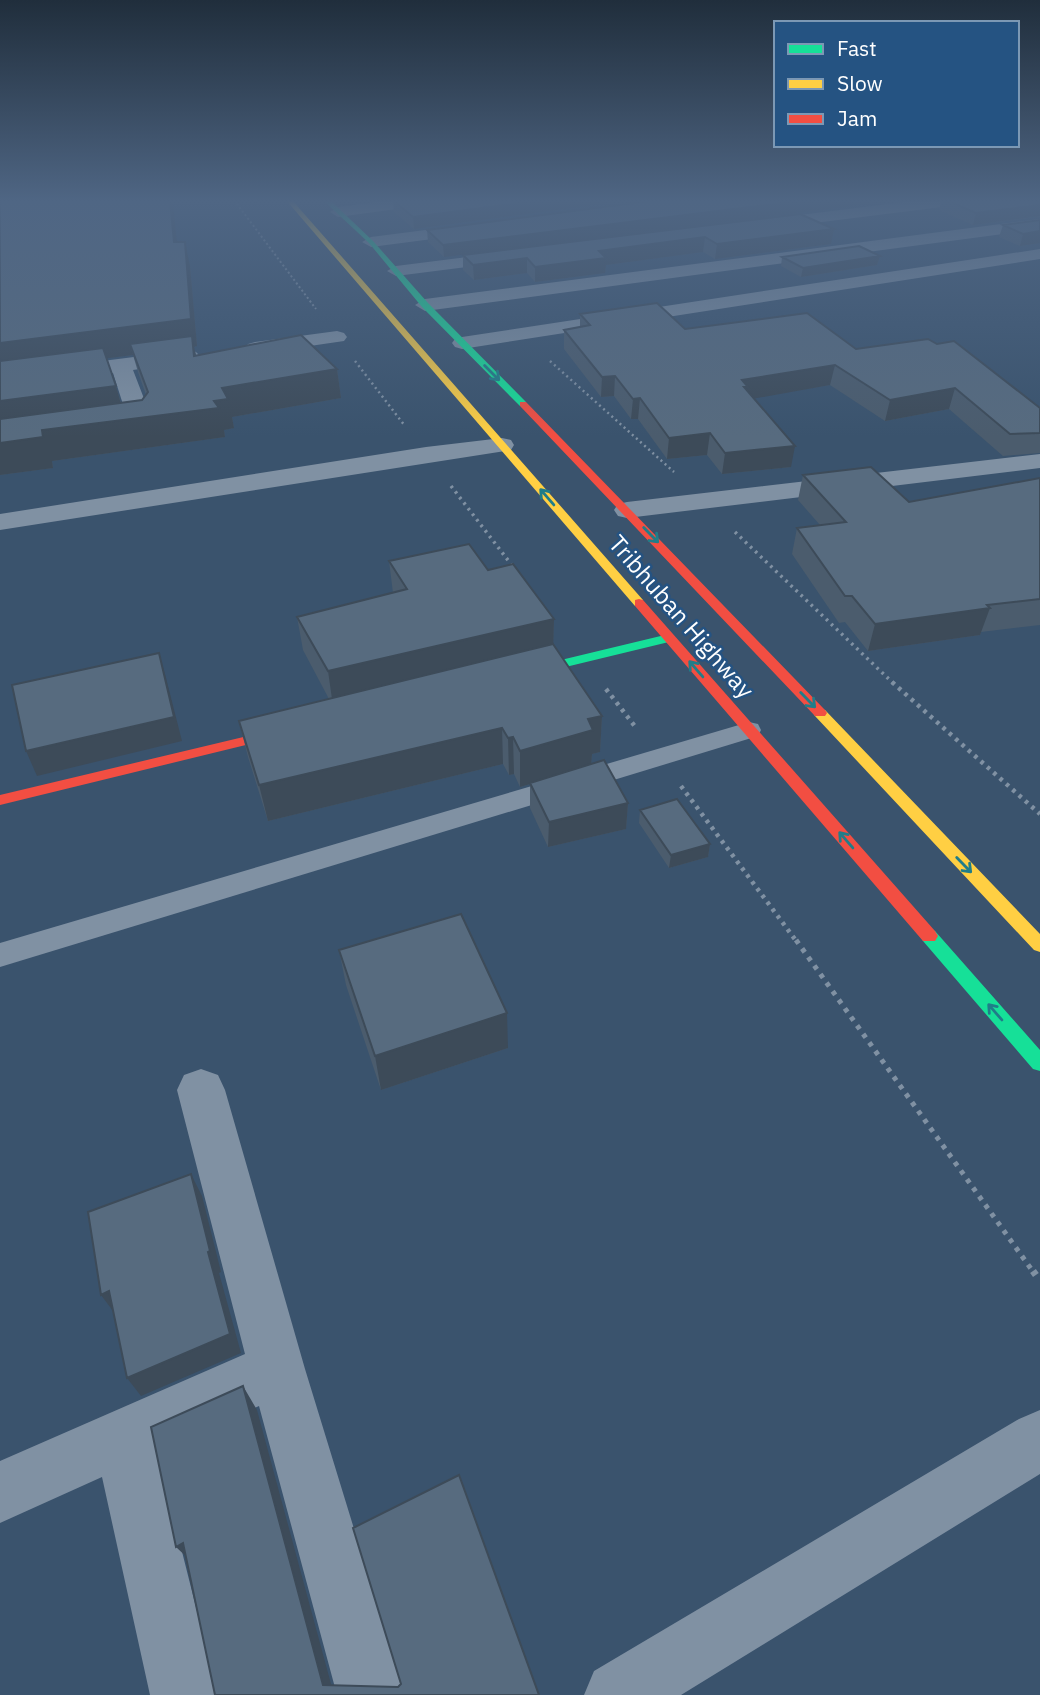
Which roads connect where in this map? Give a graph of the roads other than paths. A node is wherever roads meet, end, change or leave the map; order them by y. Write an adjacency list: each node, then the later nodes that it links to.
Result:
1 (358, 279): 11 (main road, Tribhuban Highway)
2 (403, 279): 5 (main road, Tribhuban Highway)
3 (622, 279): 5 (street)
4 (877, 279): 7 (street)
5 (425, 305): 7 (main road, Tribhuban Highway)
6 (337, 337): 8 (street)
7 (462, 343): 13 (main road, Tribhuban Highway, one-way to 13)
8 (121, 365): 9 (street); 10 (street)
9 (0, 381)
10 (89, 429)
11 (502, 445): 14 (street); 15 (main road, Tribhuban Highway, one-way to 11)
12 (1040, 461): 13 (street)
13 (627, 510): 20 (main road, Tribhuban Highway, one-way to 20)
14 (0, 522)
15 (669, 638): 16 (main road); 18 (main road, Tribhuban Highway, one-way to 15)
16 (502, 679)
17 (312, 724): 19 (main road)
18 (749, 730): 21 (lane); 22 (main road, Tribhuban Highway, one-way to 18)
19 (0, 800)
20 (1040, 945)
21 (0, 955)
22 (1040, 1063)
23 (201, 1090): 24 (street)
24 (277, 1368): 25 (street); 29 (street)
25 (123, 1437): 27 (street); 28 (street)
26 (1040, 1440): 30 (street)
27 (0, 1492)
28 (184, 1695)
29 (371, 1695)
30 (618, 1695)

